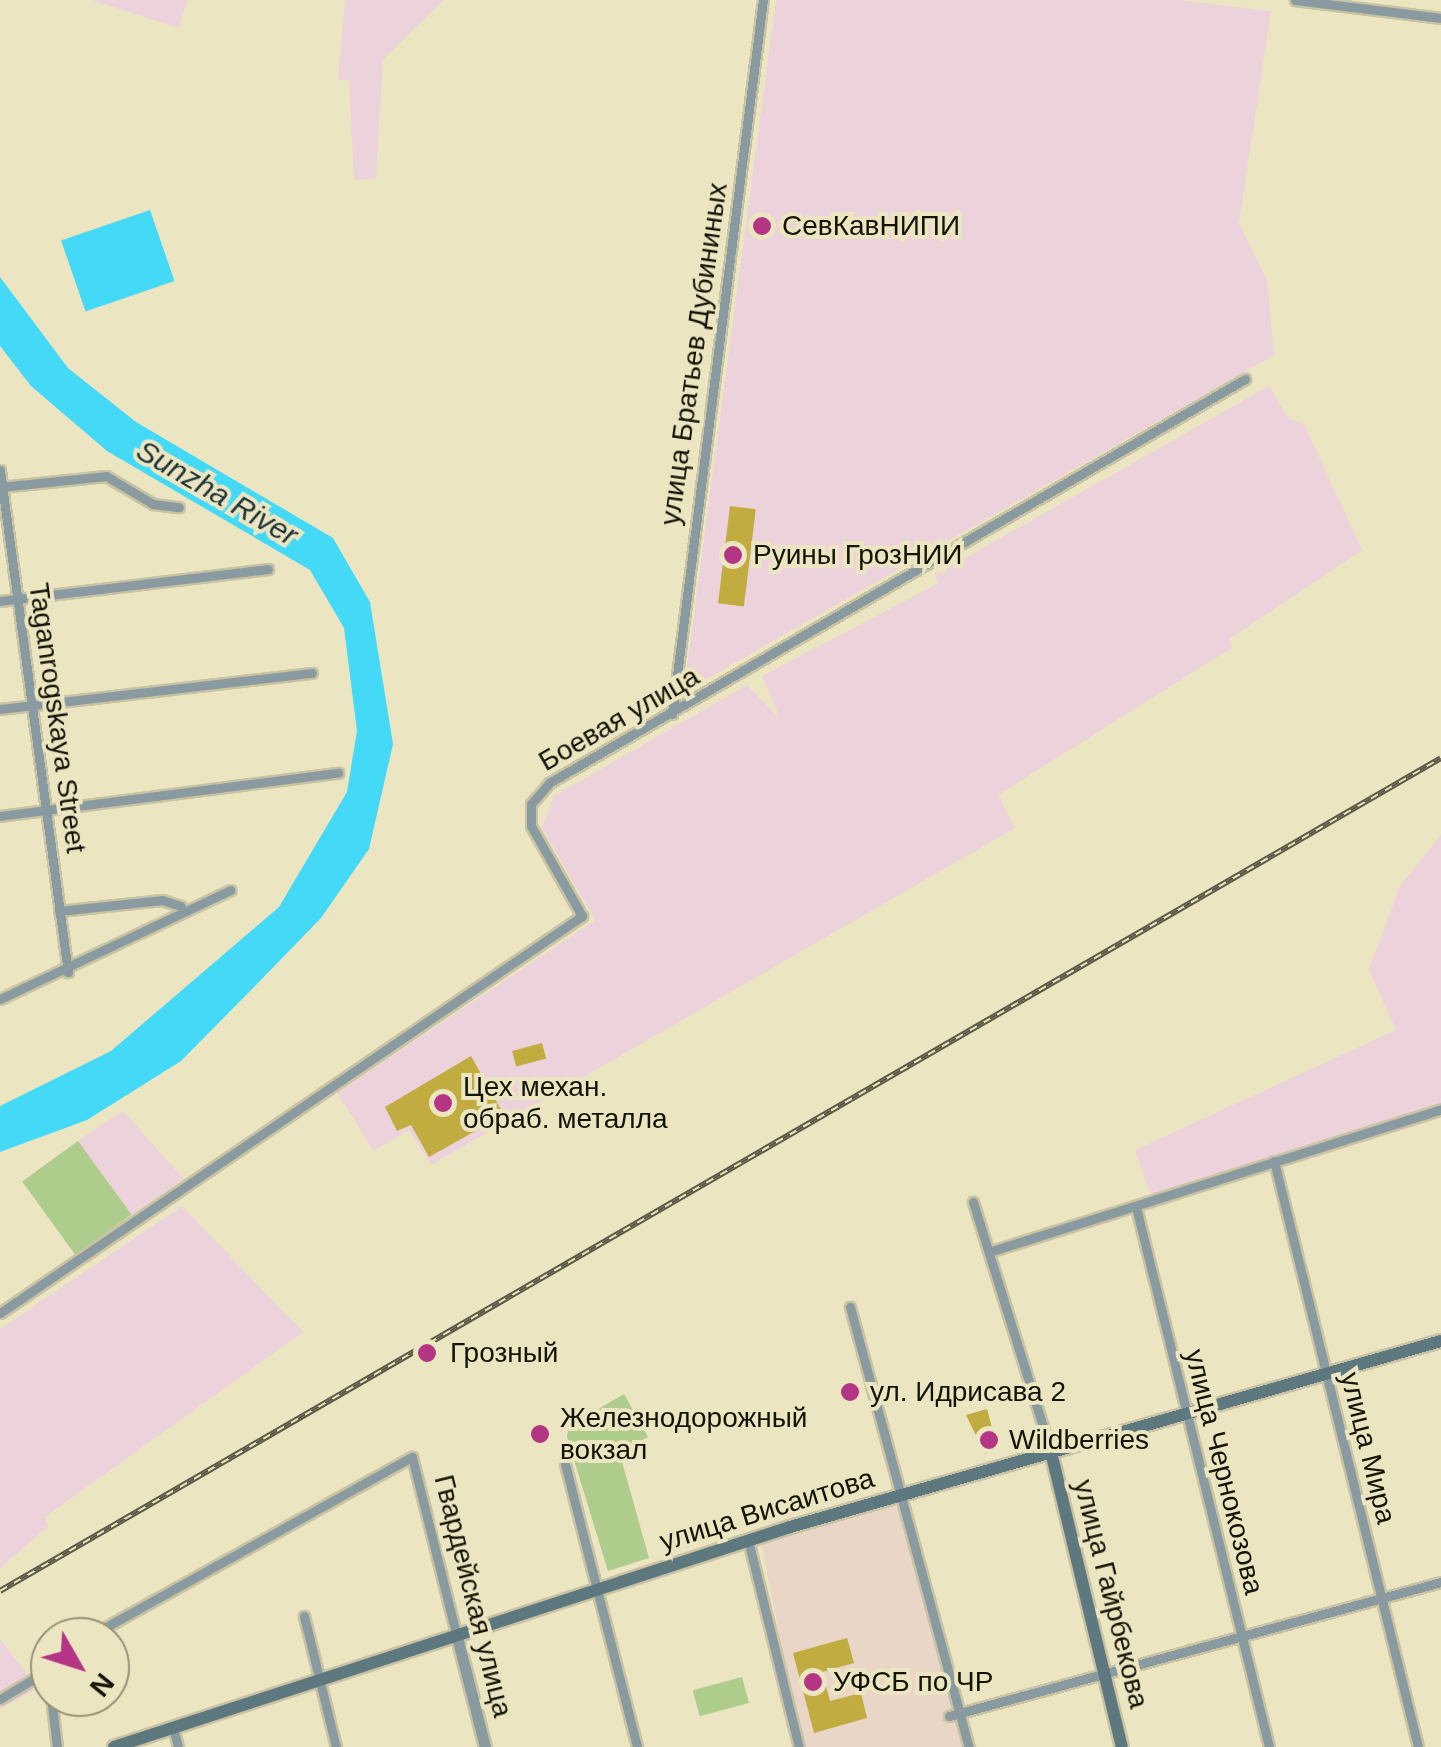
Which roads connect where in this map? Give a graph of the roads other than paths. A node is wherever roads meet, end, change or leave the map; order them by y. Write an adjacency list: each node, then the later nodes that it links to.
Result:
1 (763, 0): 14 (street, улица Братьев Дубининых)
2 (1295, 0): 3 (street)
3 (1441, 18)
4 (1244, 379): 14 (street, Боевая улица)
5 (0, 470): 6 (street, Taganrogskaya Street)
6 (1, 487): 7 (street); 9 (street, Taganrogskaya Street)
7 (179, 507)
8 (268, 569): 9 (street)
9 (18, 598): 10 (street); 12 (street, Taganrogskaya Street)
10 (0, 600)
11 (312, 673): 12 (street)
12 (30, 705): 13 (street); 16 (street, Taganrogskaya Street)
13 (0, 708)
14 (672, 714): 29 (street, Боевая улица)
15 (338, 773): 16 (street)
16 (47, 812): 17 (street); 20 (street, Taganrogskaya Street)
17 (0, 816)
18 (231, 890): 19 (street)
19 (181, 906): 20 (street); 21 (street)
20 (60, 912): 21 (street, Taganrogskaya Street)
21 (68, 972): 22 (street)
22 (0, 999)
23 (1441, 1108): 24 (street)
24 (1274, 1161): 26 (street); 31 (street, улица Мира)
25 (974, 1202): 27 (street)
26 (1136, 1207): 27 (street); 32 (street, улица Чернокозова)
27 (995, 1250): 33 (street)
28 (850, 1307): 35 (street)
29 (0, 1313)
30 (1441, 1341): 31 (main road, улица Висаитова)
31 (1327, 1373): 32 (main road, улица Висаитова); 39 (street, улица Мира)
32 (1185, 1414): 33 (main road, улица Висаитова); 43 (street, улица Чернокозова)
33 (1051, 1452): 35 (main road, улица Висаитова); 44 (main road, улица Гайрбекова)
34 (564, 1464): 38 (street)
35 (902, 1496): 36 (main road, улица Висаитова); 48 (street)
36 (748, 1540): 38 (main road, улица Висаитова); 58 (street)
37 (1441, 1582): 39 (street)
38 (596, 1588): 42 (main road, улица Висаитова); 57 (street)
39 (1382, 1598): 43 (street); 62 (street, улица Мира)
40 (304, 1616): 45 (street)
41 (124, 1617): 42 (street, Гвардейская улица)
42 (456, 1633): 45 (main road, улица Висаитова); 56 (street, Гвардейская улица)
43 (1243, 1640): 44 (street); 61 (street, улица Чернокозова)
44 (1104, 1673): 48 (street); 60 (main road, улица Гайрбекова)
45 (323, 1678): 51 (main road, улица Висаитова); 55 (street)
46 (30, 1682): 47 (street)
47 (0, 1699)
48 (961, 1713): 49 (street); 59 (street)
49 (949, 1716)
50 (53, 1717): 52 (street)
51 (174, 1727): 53 (main road, улица Висаитова); 54 (street)
52 (57, 1747)
53 (114, 1747)
54 (178, 1747)
55 (336, 1747)
56 (485, 1747)
57 (637, 1747)
58 (799, 1747)
59 (970, 1747)
60 (1122, 1747)
61 (1269, 1747)
62 (1418, 1747)

